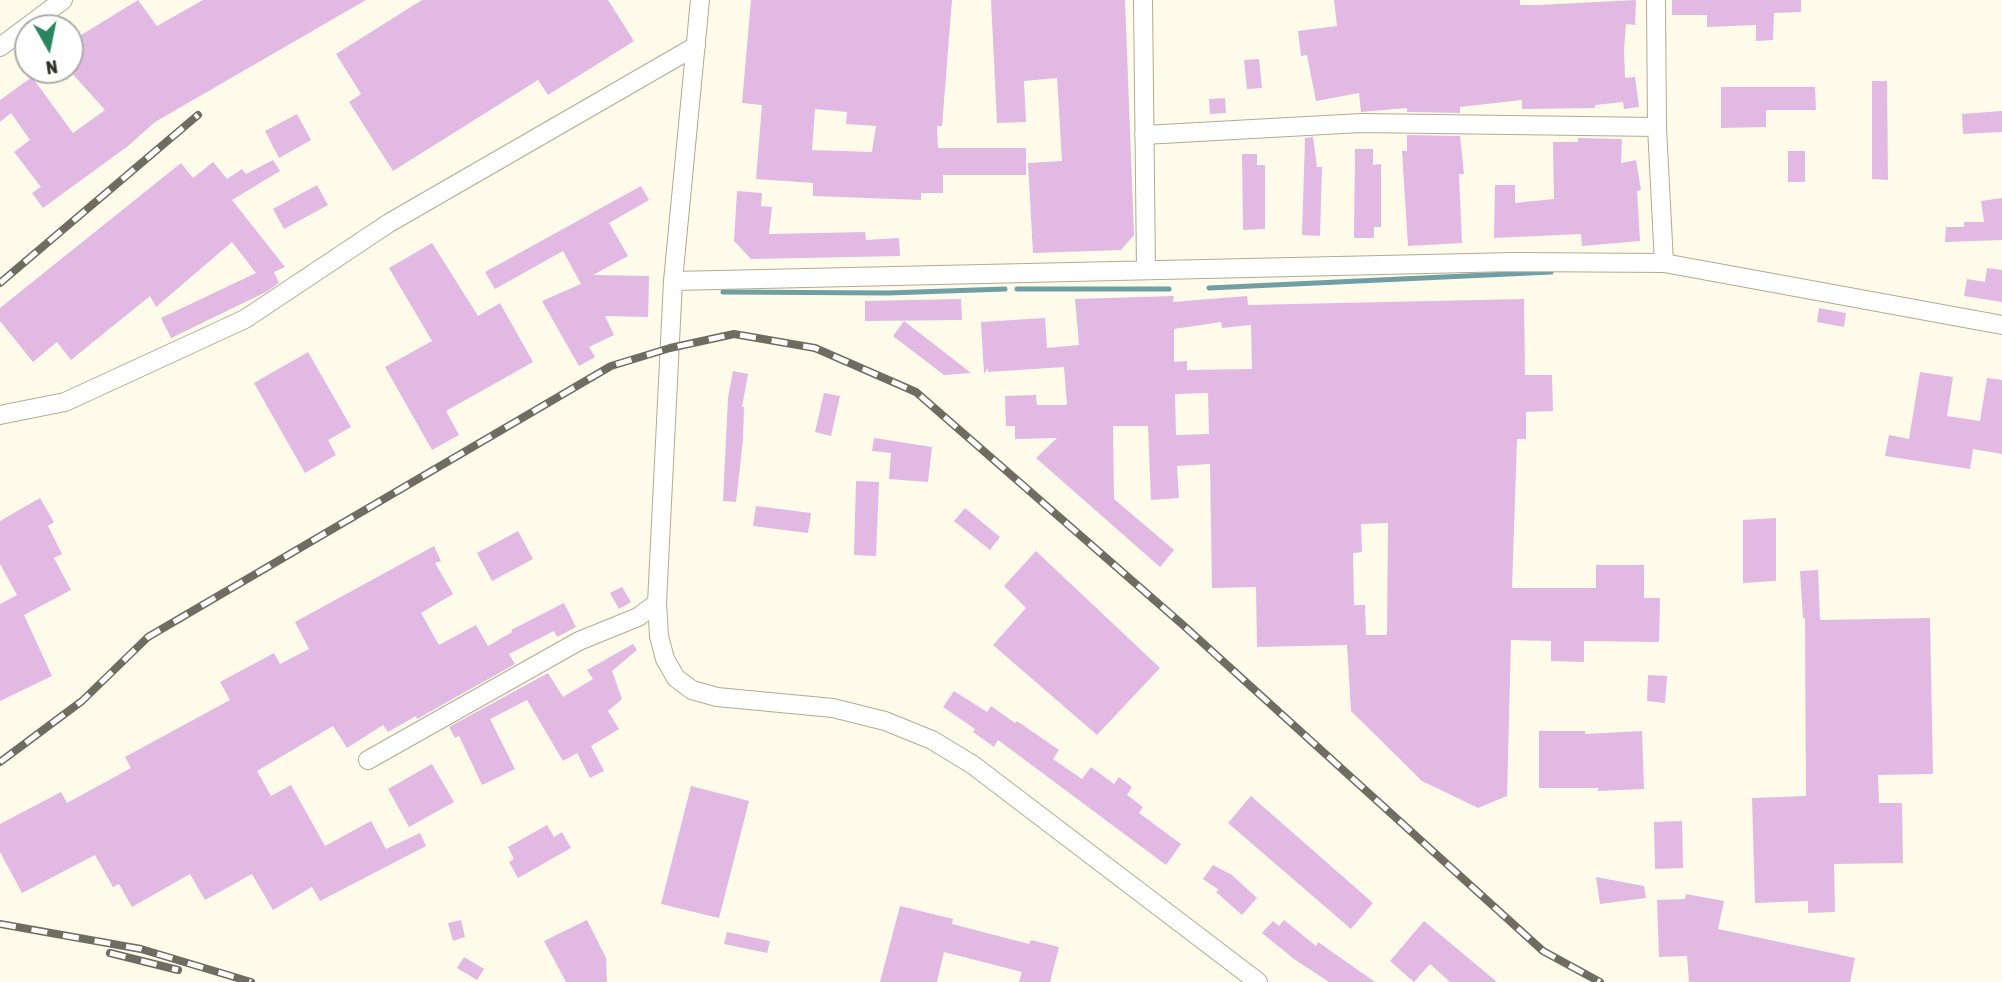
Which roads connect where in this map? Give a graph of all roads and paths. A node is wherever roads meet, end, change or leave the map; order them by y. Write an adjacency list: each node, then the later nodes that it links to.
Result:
1 (63, 0): 6 (street)
2 (700, 0): 5 (street)
3 (1143, 0): 8 (street)
4 (1656, 0): 7 (street)
5 (696, 46): 11 (street); 13 (street)
6 (0, 47)
7 (1657, 127): 8 (street); 9 (street)
8 (1144, 135): 10 (street)
9 (1664, 263): 10 (street); 12 (street)
10 (1146, 270): 11 (street)
11 (673, 281): 14 (street)
12 (2002, 325)
13 (0, 415)
14 (657, 603): 15 (street); 16 (street)
15 (368, 760)
16 (1258, 982)

